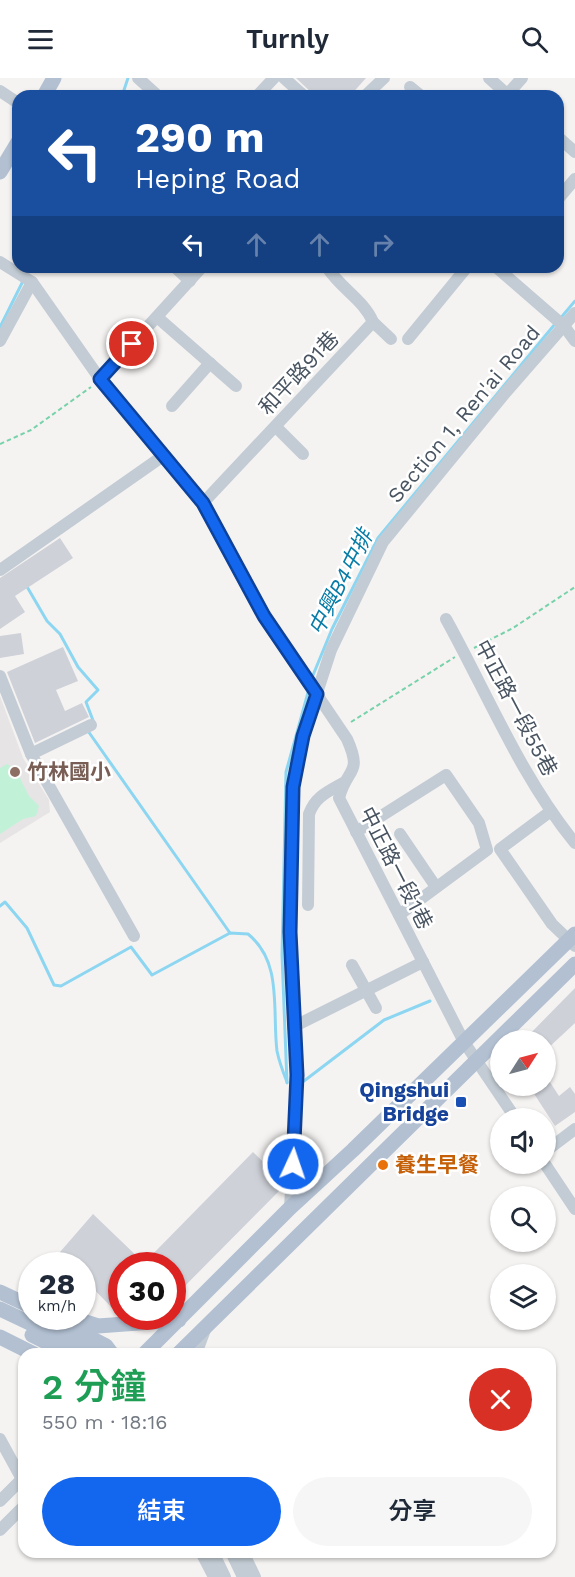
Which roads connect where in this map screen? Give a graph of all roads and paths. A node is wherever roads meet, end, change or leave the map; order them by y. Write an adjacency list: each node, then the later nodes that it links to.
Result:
1 (138, 78): 8 (street)
2 (274, 78): 9 (street)
3 (284, 78): 10 (street)
4 (384, 78): 11 (street)
5 (489, 78): 13 (street)
6 (522, 78): 14 (street)
7 (410, 87): 12 (street)
8 (151, 90)
9 (263, 90)
10 (297, 90)
11 (371, 90)
12 (414, 90)
13 (502, 90)
14 (513, 90)
15 (12, 152): 16 (main road)
16 (0, 171)
17 (575, 179): 18 (street)
18 (564, 193)
19 (18, 273): 26 (street)
20 (182, 273): 25 (street)
21 (196, 273): 25 (street)
22 (331, 273): 29 (street)
23 (462, 273): 32 (street)
24 (505, 273): 30 (street)
25 (190, 280): 28 (street)
26 (32, 282): 34 (street); 36 (street)
27 (575, 313): 30 (street, Section 1, Ren'ai Road)
28 (157, 316): 35 (street); 36 (street)
29 (373, 322): 31 (street); 39 (street, 和平路91巷)
30 (564, 326): 33 (street); 47 (street, Section 1, Ren'ai Road)
31 (391, 339)
32 (408, 339)
33 (575, 340)
34 (0, 341)
35 (210, 363): 37 (street); 38 (street)
36 (100, 379): 40 (path); 42 (street)
37 (236, 386)
38 (172, 406)
39 (276, 427): 41 (street); 43 (street, 和平路91巷)
40 (0, 444)
41 (303, 454)
42 (163, 456): 43 (street); 44 (street)
43 (203, 503): 47 (street)
44 (0, 570)
45 (446, 619): 51 (street, 中正路一段55巷)
46 (0, 676): 49 (street)
47 (317, 694): 50 (street); 65 (street, Section 1, Ren'ai Road)
48 (91, 725): 49 (street)
49 (32, 753): 58 (street)
50 (343, 783): 52 (street, 中正路一段1巷); 56 (street)
51 (551, 811): 54 (street, 中正路一段55巷); 59 (street)
52 (356, 831): 55 (street); 57 (street, 中正路一段1巷)
53 (400, 834): 55 (street)
54 (575, 843)
55 (436, 887): 57 (street)
56 (308, 905)
57 (399, 915): 60 (street, 中正路一段1巷)
58 (134, 936)
59 (573, 940): 66 (main road)
60 (423, 962): 63 (street); 66 (street, 中正路一段1巷)
61 (575, 964): 67 (main road)
62 (351, 965): 63 (street)
63 (366, 990): 64 (street); 65 (street)
64 (376, 1008)
65 (293, 1027): 72 (street, Section 1, Ren'ai Road)
66 (464, 1042): 67 (street, 中正路一段1巷); 72 (main road)
67 (478, 1059): 68 (street, 中正路一段1巷); 79 (main road)
68 (509, 1108)
69 (575, 1129): 70 (street)
70 (556, 1143)
71 (552, 1174): 73 (street)
72 (290, 1208): 77 (main road)
73 (575, 1209)
74 (0, 1292): 75 (main road)
75 (18, 1300)
76 (0, 1309): 85 (main road)
77 (186, 1313)
78 (0, 1319): 84 (main road)
79 (207, 1326): 88 (main road); 89 (street)
80 (75, 1330): 86 (main road)
81 (169, 1330): 87 (main road)
82 (0, 1337): 83 (main road)
83 (19, 1348)
84 (58, 1348)
85 (82, 1348)
86 (108, 1348)
87 (150, 1348)
88 (184, 1348)
89 (198, 1348)
90 (0, 1440): 91 (street)
91 (18, 1471)
92 (18, 1485): 93 (street)
93 (0, 1501)
94 (18, 1512): 95 (street)
95 (0, 1530)
96 (204, 1558): 100 (street)
97 (216, 1558): 101 (street)
98 (234, 1558): 102 (street)
99 (246, 1558): 103 (street)
100 (214, 1577)
101 (225, 1577)
102 (243, 1577)
103 (255, 1577)

